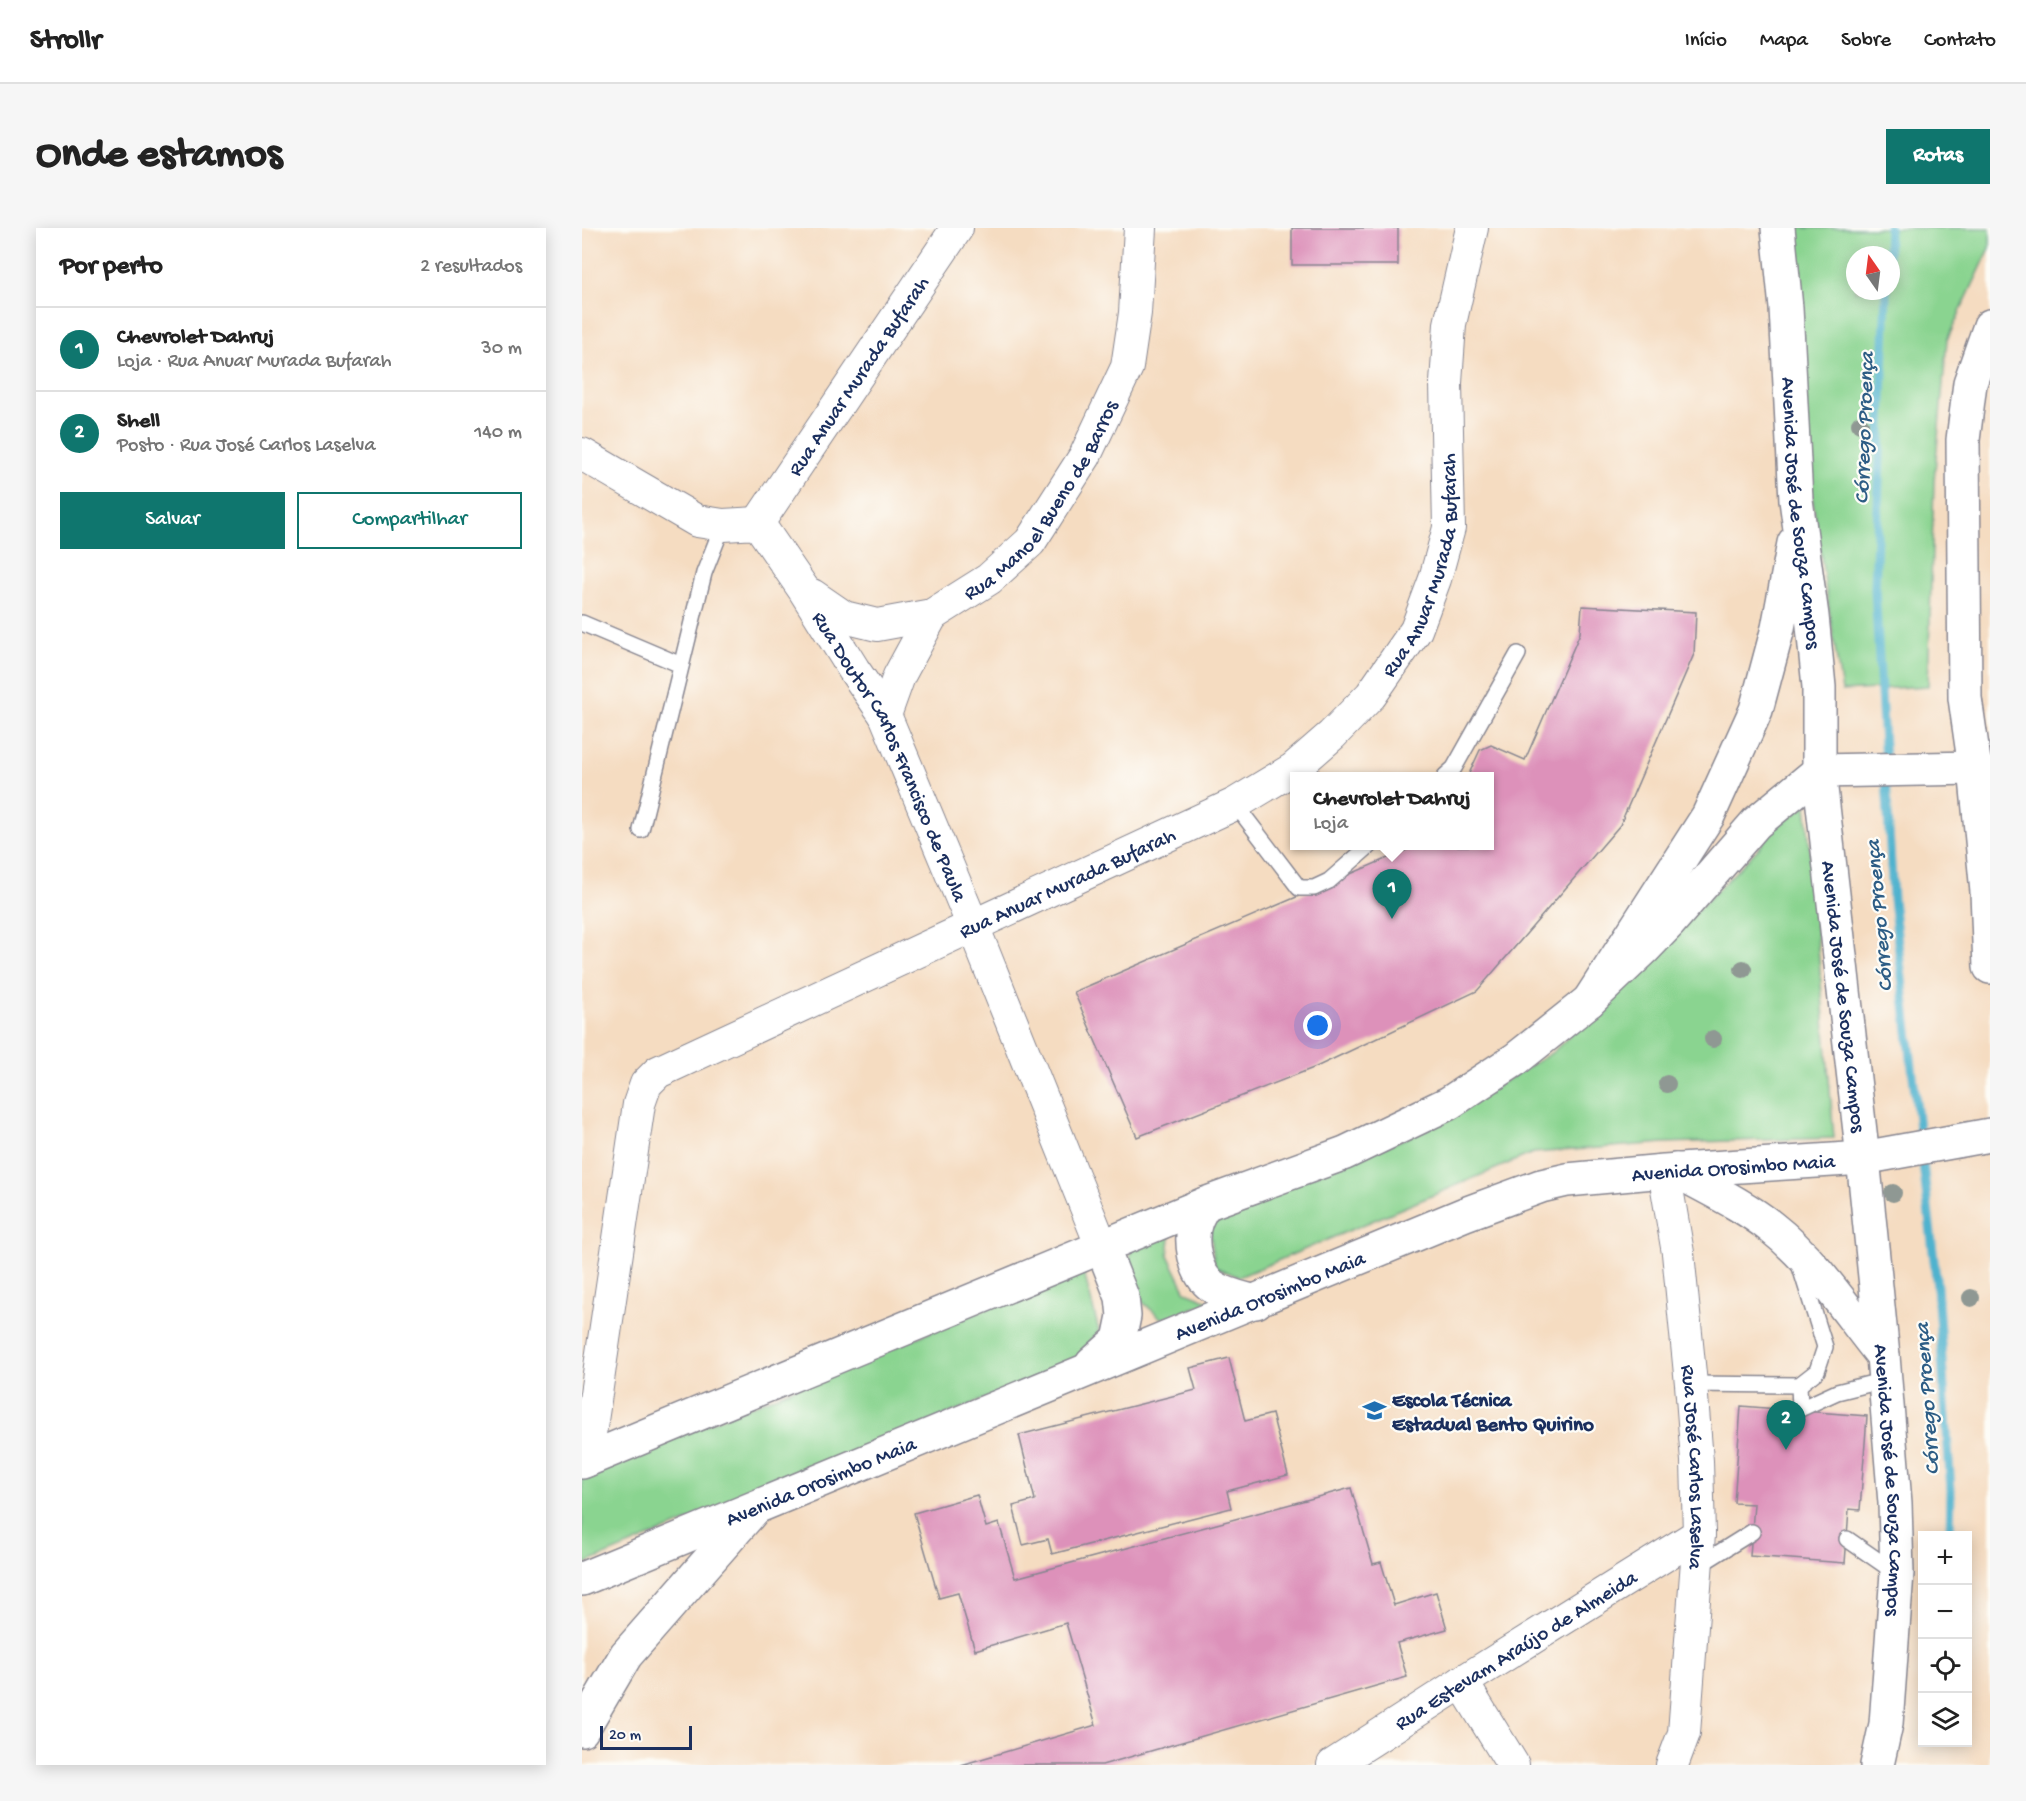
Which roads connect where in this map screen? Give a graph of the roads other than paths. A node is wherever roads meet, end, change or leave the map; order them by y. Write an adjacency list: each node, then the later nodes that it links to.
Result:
1 (957, 228): 8 (street, Rua Anuar Murada Bufarah)
2 (1140, 228): 11 (street, Rua Manoel Bueno de Barros)
3 (1472, 228): 19 (street, Rua Anuar Murada Bufarah)
4 (1778, 228): 7 (main road, Avenida José de Souza Campos)
5 (1990, 326): 18 (main road)
6 (582, 454): 9 (street)
7 (1796, 500): 16 (main road, Avenida José de Souza Campos); 24 (main road)
8 (758, 523): 9 (street); 10 (street, Rua Doutor Carlos Francisco de Paula)
9 (723, 525): 14 (lane)
10 (804, 590): 11 (street, Rua Manoel Bueno de Barros); 15 (street, Rua Doutor Carlos Francisco de Paula)
11 (932, 615): 15 (street)
12 (582, 623): 14 (lane)
13 (1518, 654): 17 (lane)
14 (681, 665): 20 (lane)
15 (885, 715): 22 (street, Rua Doutor Carlos Francisco de Paula)
16 (1819, 771): 18 (main road); 24 (main road); 26 (main road, Avenida José de Souza Campos)
17 (1451, 772)
18 (1982, 772): 23 (main road)
19 (1235, 804): 21 (lane); 22 (street, Rua Anuar Murada Bufarah)
20 (641, 830)
21 (1364, 850)
22 (973, 926): 29 (street, Rua Doutor Carlos Francisco de Paula); 36 (street, Rua Anuar Murada Bufarah)
23 (1990, 967)
24 (1588, 1001): 28 (main road)
25 (1982, 1137): 26 (main road, Avenida Orosimbo Maia)
26 (1875, 1157): 27 (main road, Avenida Orosimbo Maia); 32 (main road, Avenida José de Souza Campos)
27 (1669, 1171): 30 (main road); 31 (main road, Avenida Orosimbo Maia); 34 (street, Rua José Carlos Laselva)
28 (1205, 1204): 29 (main road); 31 (main road)
29 (1102, 1247): 33 (main road); 37 (main road)
30 (1794, 1247): 32 (main road); 35 (lane)
31 (1256, 1302): 33 (main road, Avenida Orosimbo Maia)
32 (1884, 1368): 35 (lane); 43 (main road, Avenida José de Souza Campos)
33 (1080, 1375): 38 (main road, Avenida Orosimbo Maia)
34 (1691, 1384): 35 (lane); 40 (street, Rua José Carlos Laselva)
35 (1798, 1385)
36 (589, 1387): 37 (street, Rua Anuar Murada Bufarah)
37 (584, 1462)
38 (754, 1509): 44 (main road, Avenida Orosimbo Maia); 46 (main road)
39 (1752, 1532): 42 (lane)
40 (1699, 1534): 42 (street, Rua José Carlos Laselva); 45 (street, Rua Estevam Araújo de Almeida)
41 (1847, 1539): 43 (lane)
42 (1696, 1567): 49 (street, Rua José Carlos Laselva)
43 (1897, 1573): 50 (main road, Avenida José de Souza Campos)
44 (582, 1579)
45 (1462, 1682): 47 (street, Rua Estevam Araújo de Almeida); 48 (street)
46 (582, 1730)
47 (1333, 1765)
48 (1512, 1765)
49 (1672, 1765)
50 (1877, 1765)

